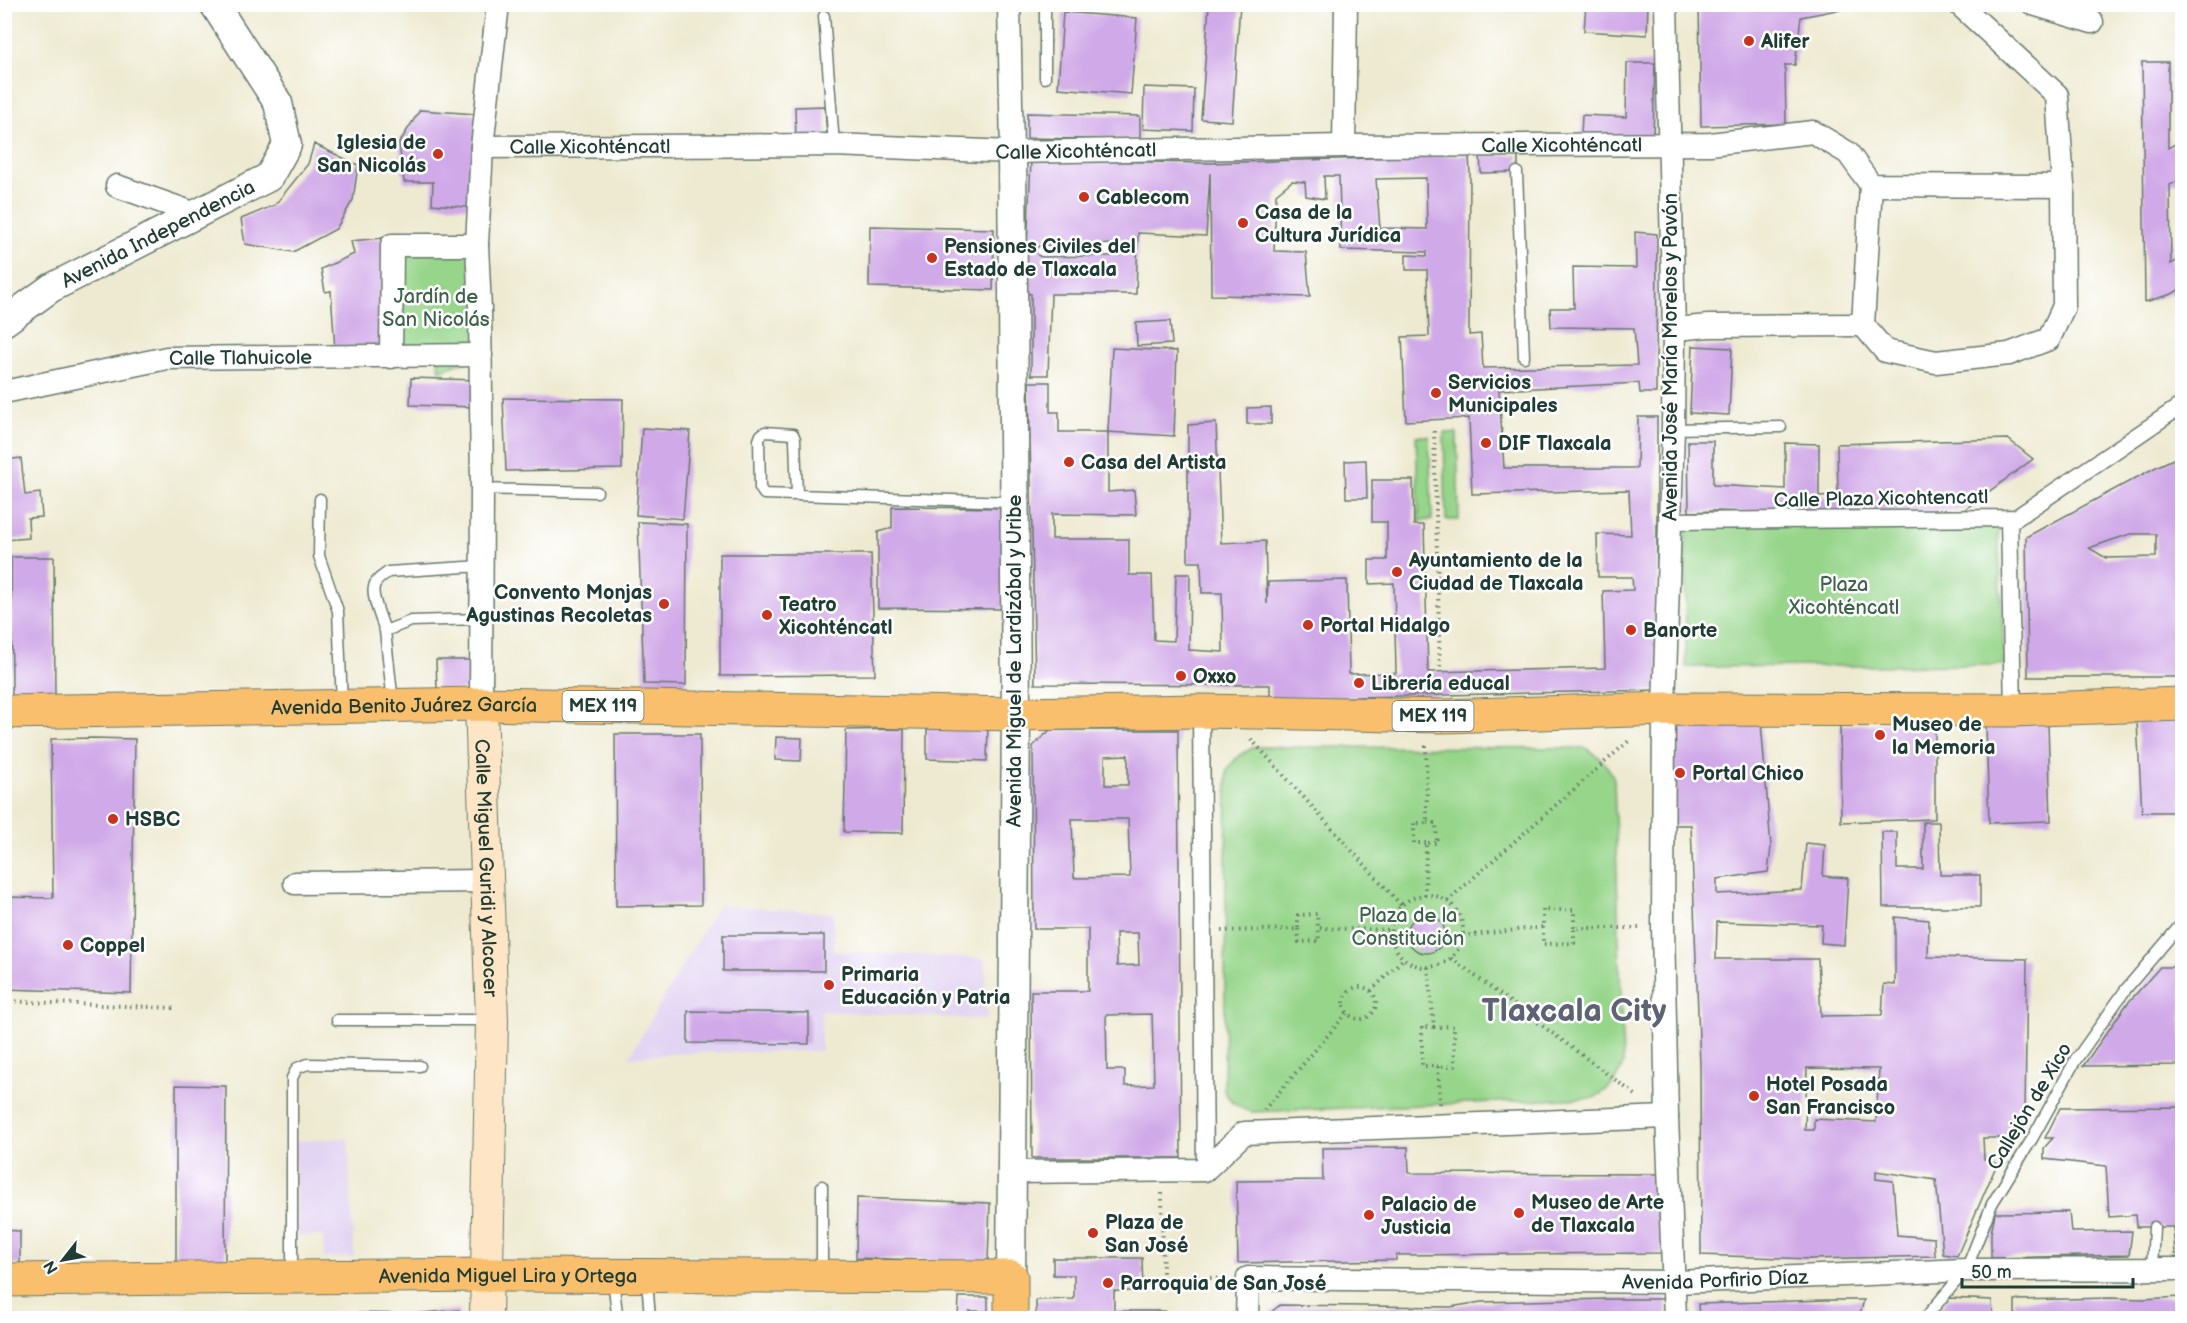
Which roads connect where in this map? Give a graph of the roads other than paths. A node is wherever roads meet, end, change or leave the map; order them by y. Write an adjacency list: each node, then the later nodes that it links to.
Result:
1 (214, 4): 21 (street, Avenida Independencia)
2 (498, 4): 15 (street, Calle Miguel Guridi y Alcocer)
3 (1008, 4): 16 (street, Avenida Miguel de Lardizábal y Uribe)
4 (1045, 4): 11 (lane)
5 (1346, 4): 14 (street)
6 (1666, 4): 12 (street, Avenida José María Morelos y Pavón)
7 (1959, 4): 20 (street)
8 (2033, 4): 10 (street)
9 (824, 16): 13 (lane)
10 (2092, 21)
11 (1045, 78)
12 (1669, 144): 14 (street, Calle Xicohténcatl); 18 (street, Calle Xicohténcatl); 27 (street, Avenida José María Morelos y Pavón)
13 (834, 145): 15 (street, Calle Xicohténcatl); 16 (street, Calle Xicohténcatl)
14 (1344, 146): 16 (street, Calle Xicohténcatl)
15 (482, 147): 22 (street, Calle Miguel Guridi y Alcocer)
16 (1012, 152): 39 (street, Avenida Miguel de Lardizábal y Uribe)
17 (1517, 172): 30 (lane)
18 (1871, 185): 20 (street); 26 (street)
19 (117, 186): 21 (street)
20 (2063, 186): 26 (street)
21 (196, 214): 25 (street, Avenida Independencia)
22 (477, 245): 28 (street, Calle Miguel Guridi y Alcocer); 29 (street)
23 (1042, 250): 24 (lane)
24 (1118, 250)
25 (4, 322)
26 (1863, 325): 27 (street)
27 (1674, 329): 34 (street, Avenida José María Morelos y Pavón)
28 (481, 354): 29 (street, Calle Tlahuicole); 35 (street, Calle Miguel Guridi y Alcocer)
29 (391, 357): 31 (street, Calle Tlahuicole)
30 (1524, 357)
31 (4, 392)
32 (2182, 405): 40 (street)
33 (1781, 427): 34 (lane)
34 (1673, 429): 41 (street, Avenida José María Morelos y Pavón)
35 (482, 489): 36 (lane); 42 (street, Calle Miguel Guridi y Alcocer)
36 (597, 492)
37 (797, 495): 37 (lane); 39 (lane)
38 (320, 499): 48 (lane)
39 (1013, 502): 53 (street, Avenida Miguel de Lardizábal y Uribe)
40 (2009, 518): 41 (street, Calle Plaza Xicohtencatl); 50 (street, Calle Plaza Xicohtencatl)
41 (1670, 521): 49 (street, Avenida José María Morelos y Pavón)
42 (481, 566): 43 (street, Calle Miguel Guridi y Alcocer); 44 (lane)
43 (481, 619): 44 (lane); 45 (street, Calle Miguel Guridi y Alcocer)
44 (385, 632): 47 (lane)
45 (481, 704): 47 (main road, Avenida Benito Juárez García / MEX 119); 53 (main road, Avenida Benito Juárez García / MEX 119); 54 (main road, Calle Miguel Guridi y Alcocer)
46 (2182, 704): 50 (main road, MEX 119)
47 (393, 706): 48 (main road, Avenida Benito Juárez García / MEX 119)
48 (342, 708): 52 (main road, Avenida Benito Juárez García / MEX 119)
49 (1664, 709): 50 (main road, MEX 119); 51 (main road, MEX 119); 60 (street)
50 (2013, 710)
51 (1213, 711): 53 (main road, Avenida Benito Juárez García / MEX 119); 61 (street)
52 (4, 712)
53 (1016, 714): 62 (street, Avenida Miguel de Lardizábal y Uribe)
54 (486, 881): 55 (street); 58 (main road, Calle Miguel Guridi y Alcocer)
55 (295, 883)
56 (2182, 923): 67 (lane, Callejón de Xico)
57 (337, 1020): 58 (lane)
58 (492, 1020): 68 (main road, Calle Miguel Guridi y Alcocer)
59 (420, 1066): 73 (lane)
60 (1667, 1117): 61 (street); 75 (street)
61 (1205, 1170): 62 (street)
62 (1013, 1173): 72 (street, Avenida Miguel de Lardizábal y Uribe)
63 (822, 1186): 71 (lane)
64 (2154, 1227): 65 (lane)
65 (2152, 1269): 66 (street, Avenida Porfirio Díaz); 67 (street, Avenida Porfirio Díaz)
66 (2182, 1269)
67 (1966, 1270): 75 (street, Avenida Porfirio Díaz); 82 (lane, Callejón de Xico)
68 (487, 1275): 69 (main road, Avenida Miguel Lira y Ortega); 73 (main road, Avenida Miguel Lira y Ortega); 77 (main road, Calle Miguel Guridi y Alcocer)
69 (612, 1276): 70 (main road, Avenida Miguel Lira y Ortega); 76 (lane)
70 (647, 1276): 71 (main road, Avenida Miguel Lira y Ortega); 78 (lane)
71 (822, 1276): 72 (main road, Avenida Miguel Lira y Ortega)
72 (1011, 1276): 79 (main road, Avenida Miguel de Lardizábal y Uribe)
73 (292, 1277): 74 (main road, Avenida Miguel Lira y Ortega)
74 (4, 1280)
75 (1675, 1282): 80 (street, Avenida Porfirio Díaz); 81 (street)
76 (617, 1314)
77 (486, 1318)
78 (650, 1318)
79 (1011, 1318)
80 (1247, 1318)
81 (1675, 1318)
82 (1925, 1318)

